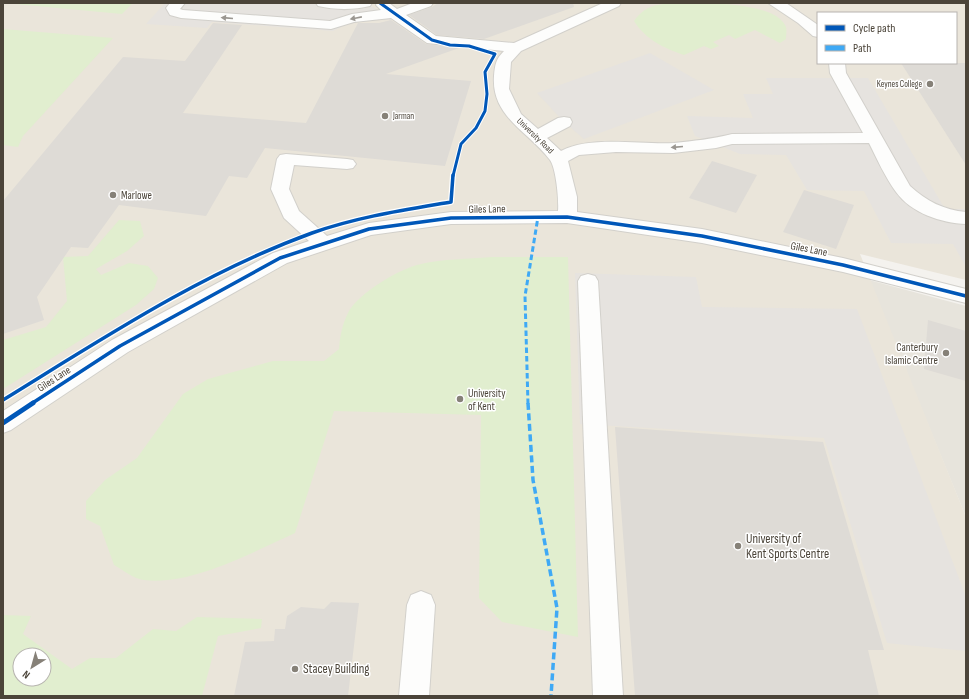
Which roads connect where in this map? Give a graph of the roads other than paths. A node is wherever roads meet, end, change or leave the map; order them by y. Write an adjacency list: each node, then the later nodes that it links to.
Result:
1 (178, 3): 8 (street, one-way to 1)
2 (323, 3): 3 (street)
3 (365, 3)
4 (380, 3): 8 (street)
5 (426, 3): 8 (street)
6 (614, 3): 10 (street, University Road)
7 (775, 3): 9 (street)
8 (395, 14): 10 (street)
9 (817, 32)
10 (516, 48): 13 (street, University Road)
11 (838, 64): 14 (street)
12 (564, 122): 13 (street)
13 (536, 137): 15 (street, University Road)
14 (874, 138): 15 (street, one-way to 15); 18 (street)
15 (559, 159): 17 (street, University Road)
16 (346, 164): 19 (street)
17 (566, 217): 19 (street, Giles Lane); 21 (street, Giles Lane)
18 (966, 218)
19 (323, 243): 22 (street, Giles Lane)
20 (588, 281): 25 (street)
21 (966, 296)
22 (3, 423)
23 (421, 605): 24 (street)
24 (414, 696)
25 (608, 696)

